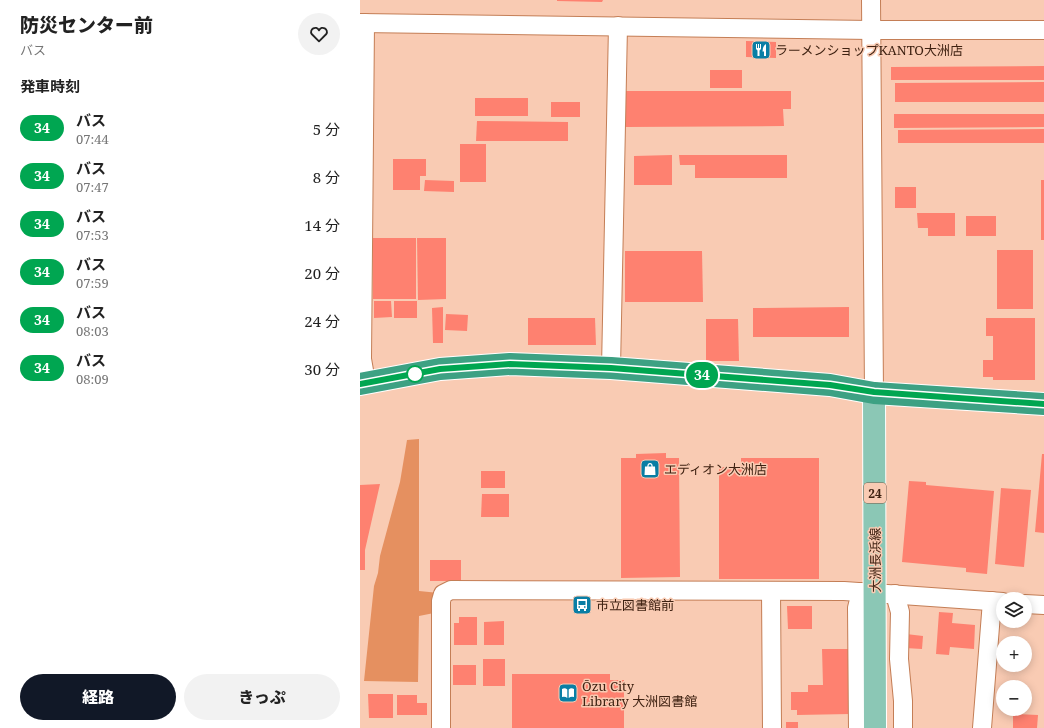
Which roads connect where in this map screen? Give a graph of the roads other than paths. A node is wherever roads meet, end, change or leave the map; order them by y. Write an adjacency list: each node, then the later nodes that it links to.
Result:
1 (871, 0): 4 (street)
2 (362, 23): 3 (street); 7 (street)
3 (618, 26): 4 (street); 6 (street)
4 (871, 30): 5 (street); 8 (street)
5 (1044, 30)
6 (611, 368): 7 (highway); 8 (highway)
7 (363, 383)
8 (874, 392): 9 (highway); 11 (main road, 大洲長浜線 / 24)
9 (1044, 404)
10 (771, 591): 11 (street); 16 (street); 17 (street)
11 (877, 593): 12 (street); 18 (street); 19 (main road, 大洲長浜線 / 24); 20 (street)
12 (996, 601)
13 (1032, 604): 14 (street)
14 (1044, 605)
15 (996, 617): 21 (street)
16 (441, 728)
17 (772, 728)
18 (858, 728)
19 (875, 728)
20 (903, 728)
21 (982, 728)

